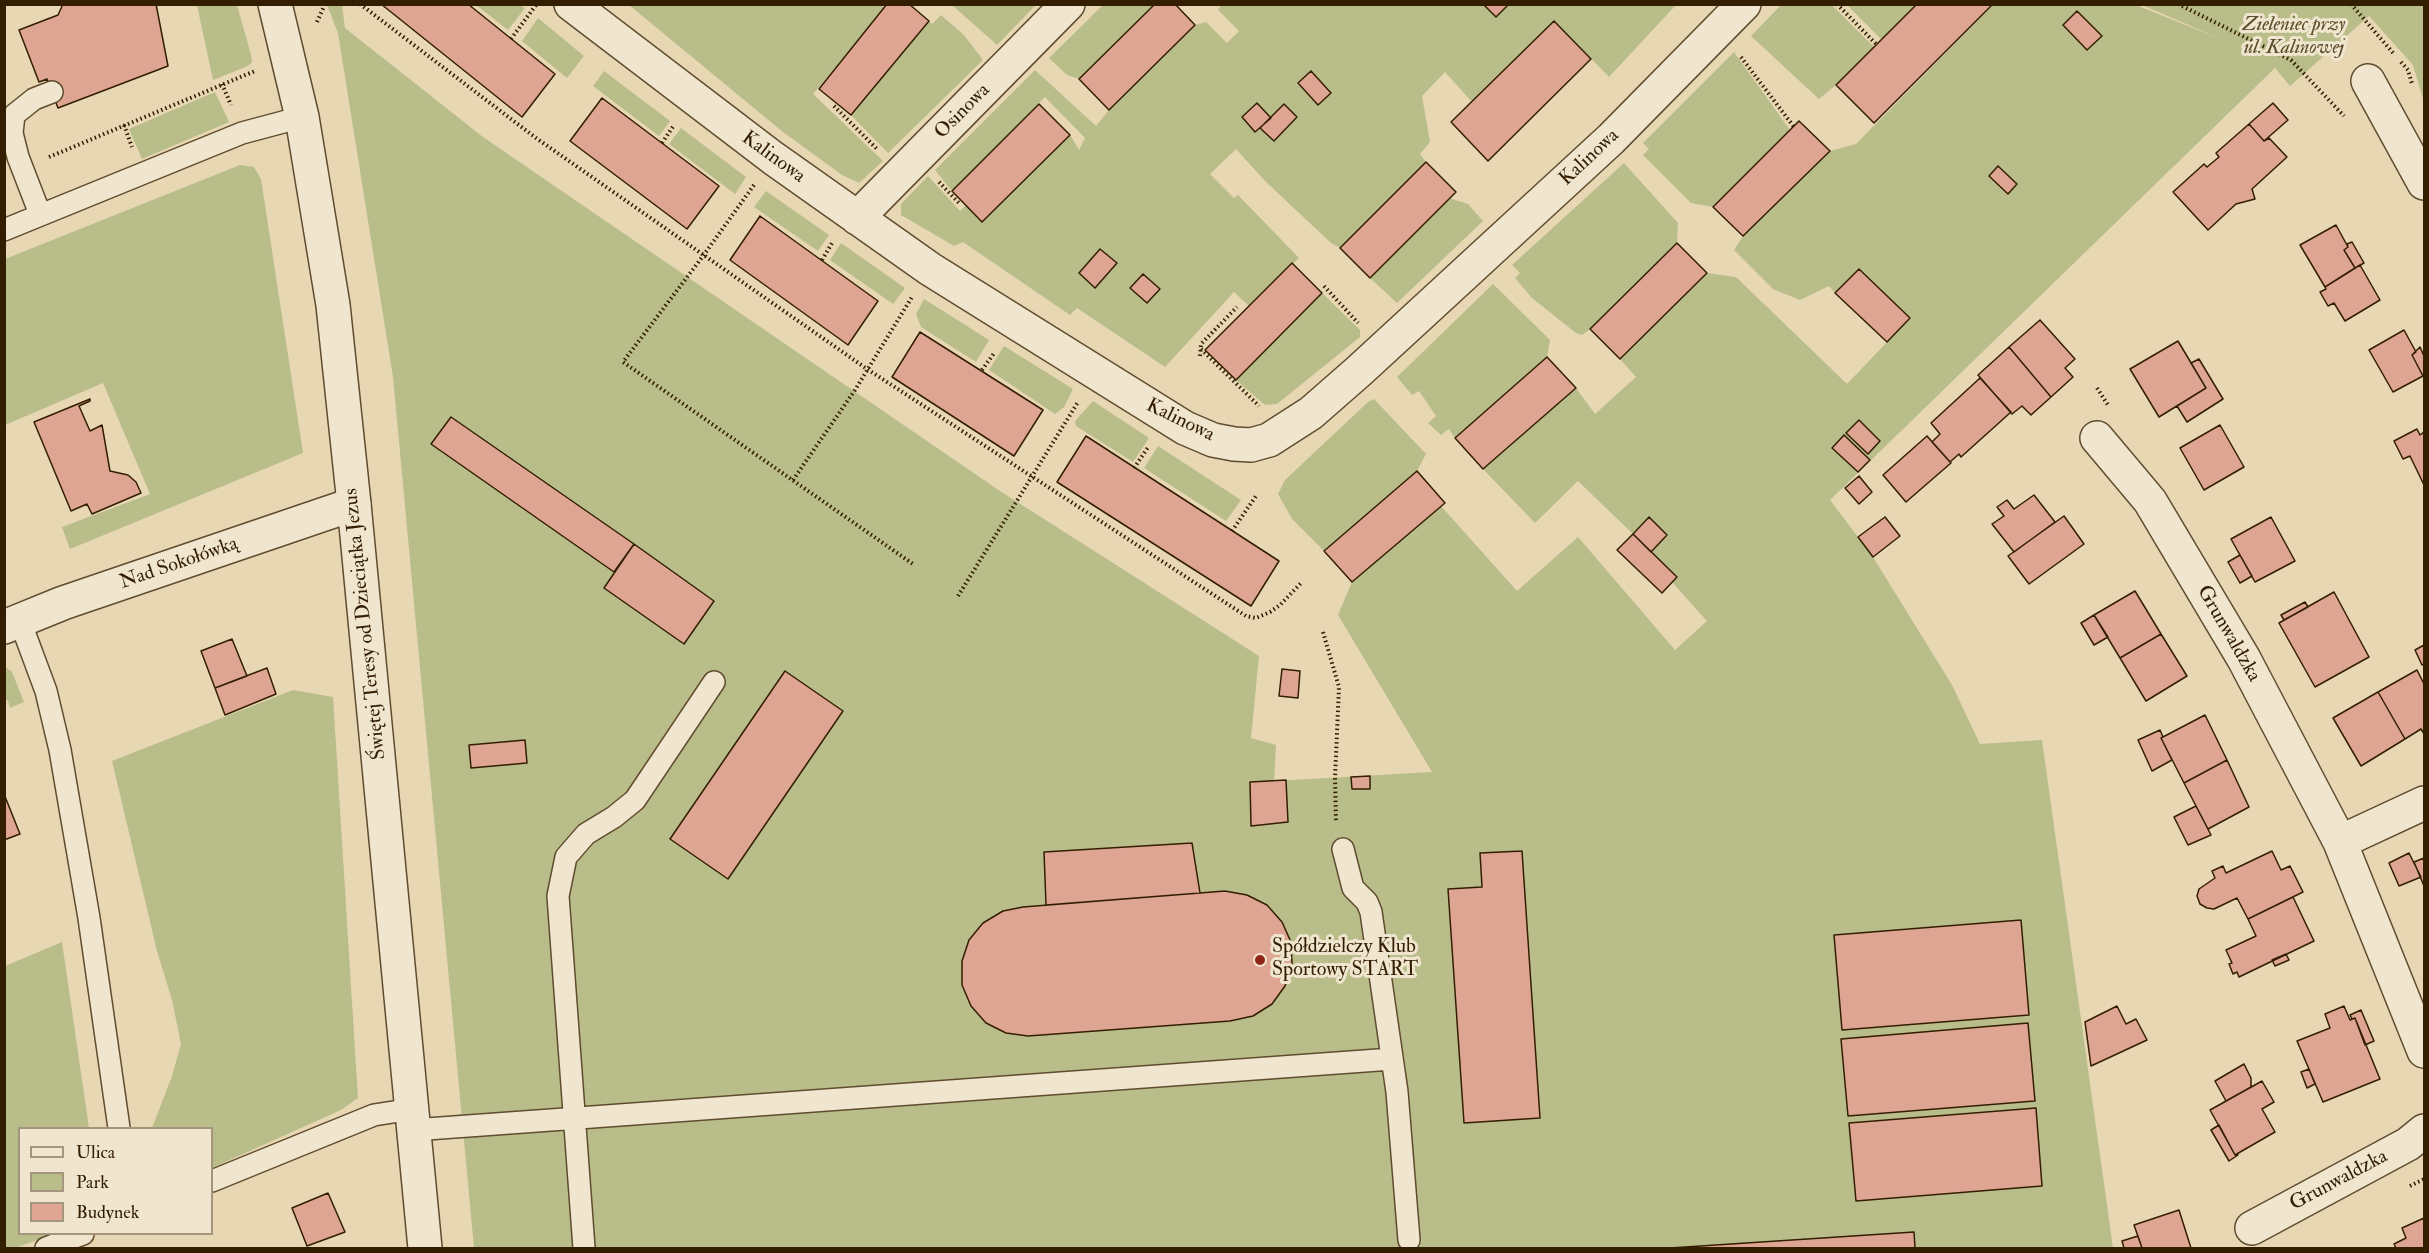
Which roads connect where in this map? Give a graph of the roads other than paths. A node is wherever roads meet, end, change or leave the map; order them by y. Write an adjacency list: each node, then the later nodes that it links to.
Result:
1 (276, 4): 7 (street, Świętej Teresy od Dzieciątka Jezus)
2 (570, 4): 10 (street, Kalinowa)
3 (1068, 4): 10 (street, Osinowa)
4 (1744, 4): 10 (street, Kalinowa)
5 (2368, 81): 8 (street)
6 (52, 92): 9 (lane)
7 (302, 117): 9 (lane); 13 (street, Świętej Teresy od Dzieciątka Jezus)
8 (2424, 183)
9 (40, 214): 11 (lane)
10 (857, 219)
11 (4, 230)
12 (2097, 438): 18 (street, Grunwaldzka)
13 (354, 504): 14 (street, Nad Sokołówką); 22 (street, Świętej Teresy od Dzieciątka Jezus)
14 (12, 624): 23 (lane)
15 (714, 682): 21 (lane)
16 (2424, 802): 18 (street)
17 (1340, 841): 20 (lane)
18 (2340, 842): 19 (street, Grunwaldzka)
19 (2424, 1051)
20 (1392, 1059): 21 (lane); 28 (lane)
21 (575, 1117): 22 (lane); 31 (lane)
22 (413, 1119): 25 (lane); 30 (street, Świętej Teresy od Dzieciątka Jezus)
23 (119, 1127)
24 (2424, 1131): 26 (street, Grunwaldzka)
25 (213, 1181)
26 (2252, 1228)
27 (78, 1235): 29 (lane)
28 (1409, 1239)
29 (46, 1248)
30 (425, 1248)
31 (584, 1248)

